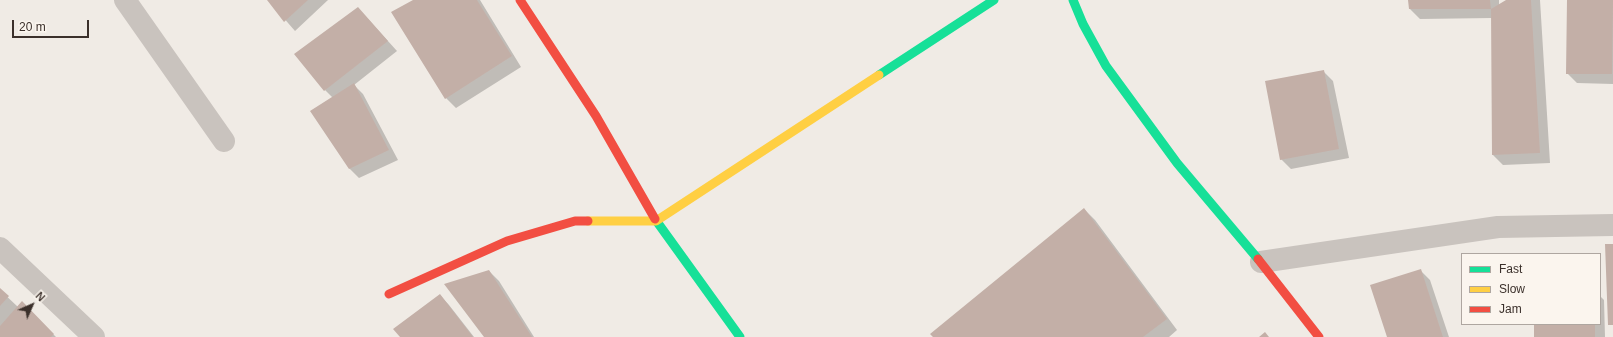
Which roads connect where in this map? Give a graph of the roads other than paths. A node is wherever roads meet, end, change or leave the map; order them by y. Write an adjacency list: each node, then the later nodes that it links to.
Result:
1 (125, 0): 5 (street)
2 (520, 0): 6 (street)
3 (994, 0): 6 (street)
4 (1073, 0): 9 (street)
5 (224, 141)
6 (656, 221): 10 (street); 12 (street)
7 (1613, 225): 9 (street)
8 (0, 248): 11 (street)
9 (1261, 262): 13 (street)
10 (388, 294)
11 (94, 337)
12 (740, 337)
13 (1319, 337)

